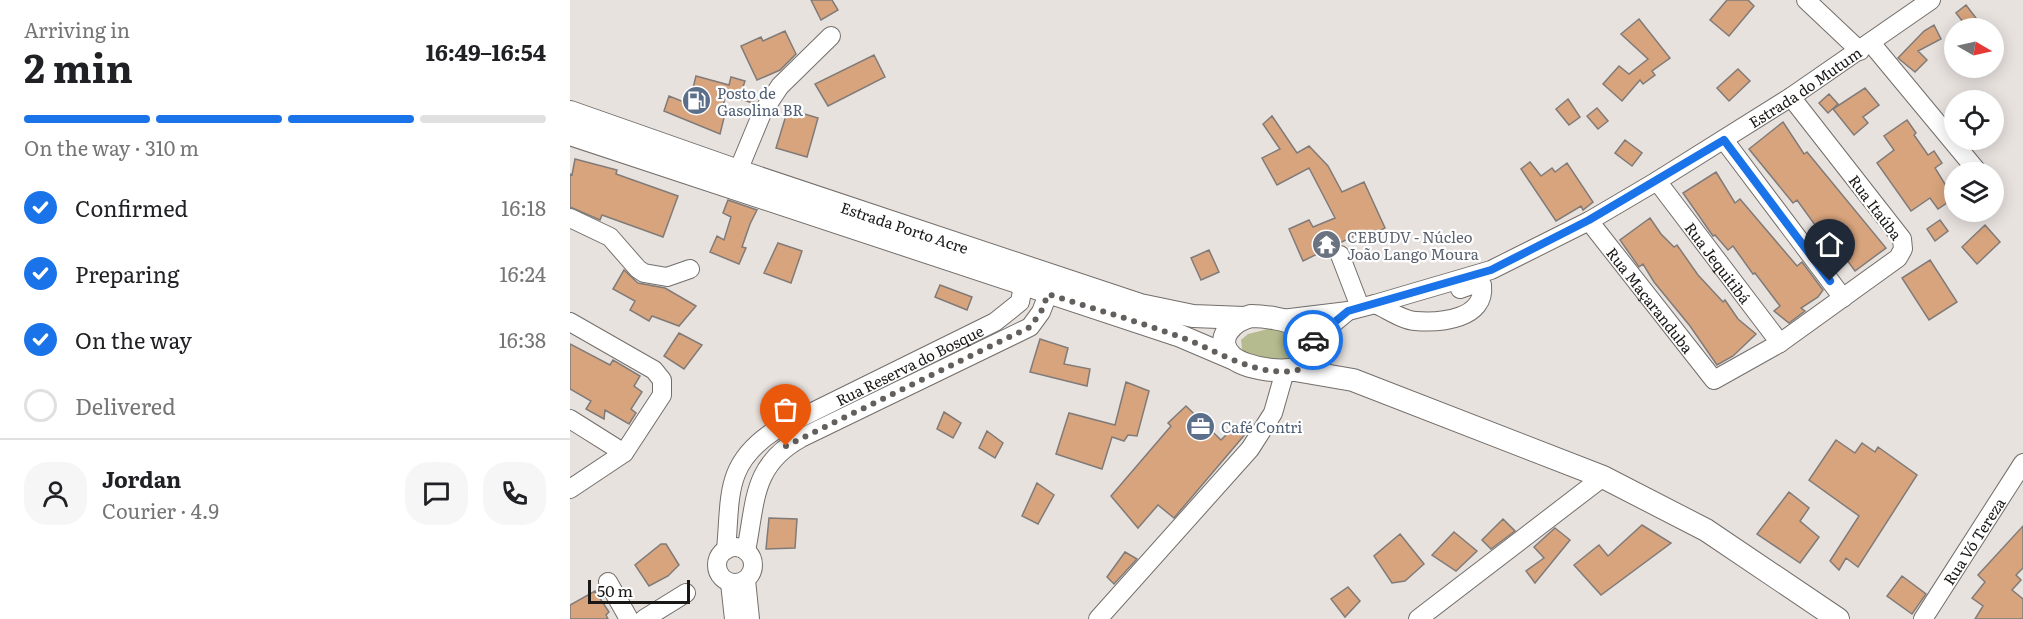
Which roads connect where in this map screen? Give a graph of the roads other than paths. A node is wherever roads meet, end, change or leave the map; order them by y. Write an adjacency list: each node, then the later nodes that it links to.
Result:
1 (1806, 0): 4 (street)
2 (1931, 0): 4 (street, Estrada do Mutum)
3 (831, 36): 10 (street)
4 (1865, 47): 5 (street, Estrada do Mutum); 9 (street)
5 (1791, 97): 8 (street, Estrada do Mutum); 18 (street, Rua Itaúba)
6 (570, 112): 10 (main road, Estrada Porto Acre)
7 (570, 134): 16 (main road, Estrada Porto Acre)
8 (1724, 140): 11 (street, Estrada do Mutum); 18 (street)
9 (1969, 162)
10 (738, 171): 20 (main road, Estrada Porto Acre)
11 (1657, 181): 13 (street, Estrada do Mutum); 24 (street, Rua Jequitibá)
12 (570, 218): 15 (street)
13 (1589, 220): 19 (street, Estrada do Mutum); 28 (street, Rua Maçaranduba)
14 (1340, 255): 19 (street)
15 (690, 269)
16 (1023, 286): 17 (main road, Estrada Porto Acre); 32 (street, Rua Reserva do Bosque)
17 (1048, 294): 25 (main road, Estrada Porto Acre); 33 (street, Rua Reserva do Bosque)
18 (1843, 298): 24 (street, Rua Itaúba)
19 (1368, 308): 21 (street, Estrada do Mutum); 23 (street, Estrada do Mutum)
20 (1244, 318): 21 (main road); 25 (main road)
21 (1282, 319): 23 (main road)
22 (570, 321): 30 (street)
23 (1314, 343): 26 (main road); 27 (main road)
24 (1780, 343): 28 (street, Rua Itaúba)
25 (1232, 358): 26 (main road)
26 (1290, 371): 27 (main road); 47 (street)
27 (1353, 380): 34 (main road)
28 (1714, 380)
29 (570, 419): 30 (street)
30 (624, 453): 35 (street)
31 (2023, 464): 50 (street, Rua Vó Tereza)
32 (736, 470): 33 (street); 36 (street, Rua Reserva do Bosque)
33 (762, 475): 37 (street, Rua Reserva do Bosque)
34 (1603, 477): 48 (street); 49 (main road)
35 (570, 489)
36 (730, 504): 37 (street); 38 (street, Rua Reserva do Bosque)
37 (755, 507): 39 (street, Rua Reserva do Bosque)
38 (726, 550): 39 (street); 40 (street, Rua Reserva do Bosque)
39 (746, 551): 40 (street, Rua Reserva do Bosque)
40 (738, 581): 45 (street, Rua Reserva do Bosque); 46 (street, Rua Reserva do Bosque)
41 (608, 582): 43 (street)
42 (686, 592): 44 (street)
43 (629, 619)
44 (644, 619)
45 (734, 619)
46 (750, 619)
47 (1098, 619)
48 (1418, 619)
49 (1838, 619)
50 (1923, 619)

